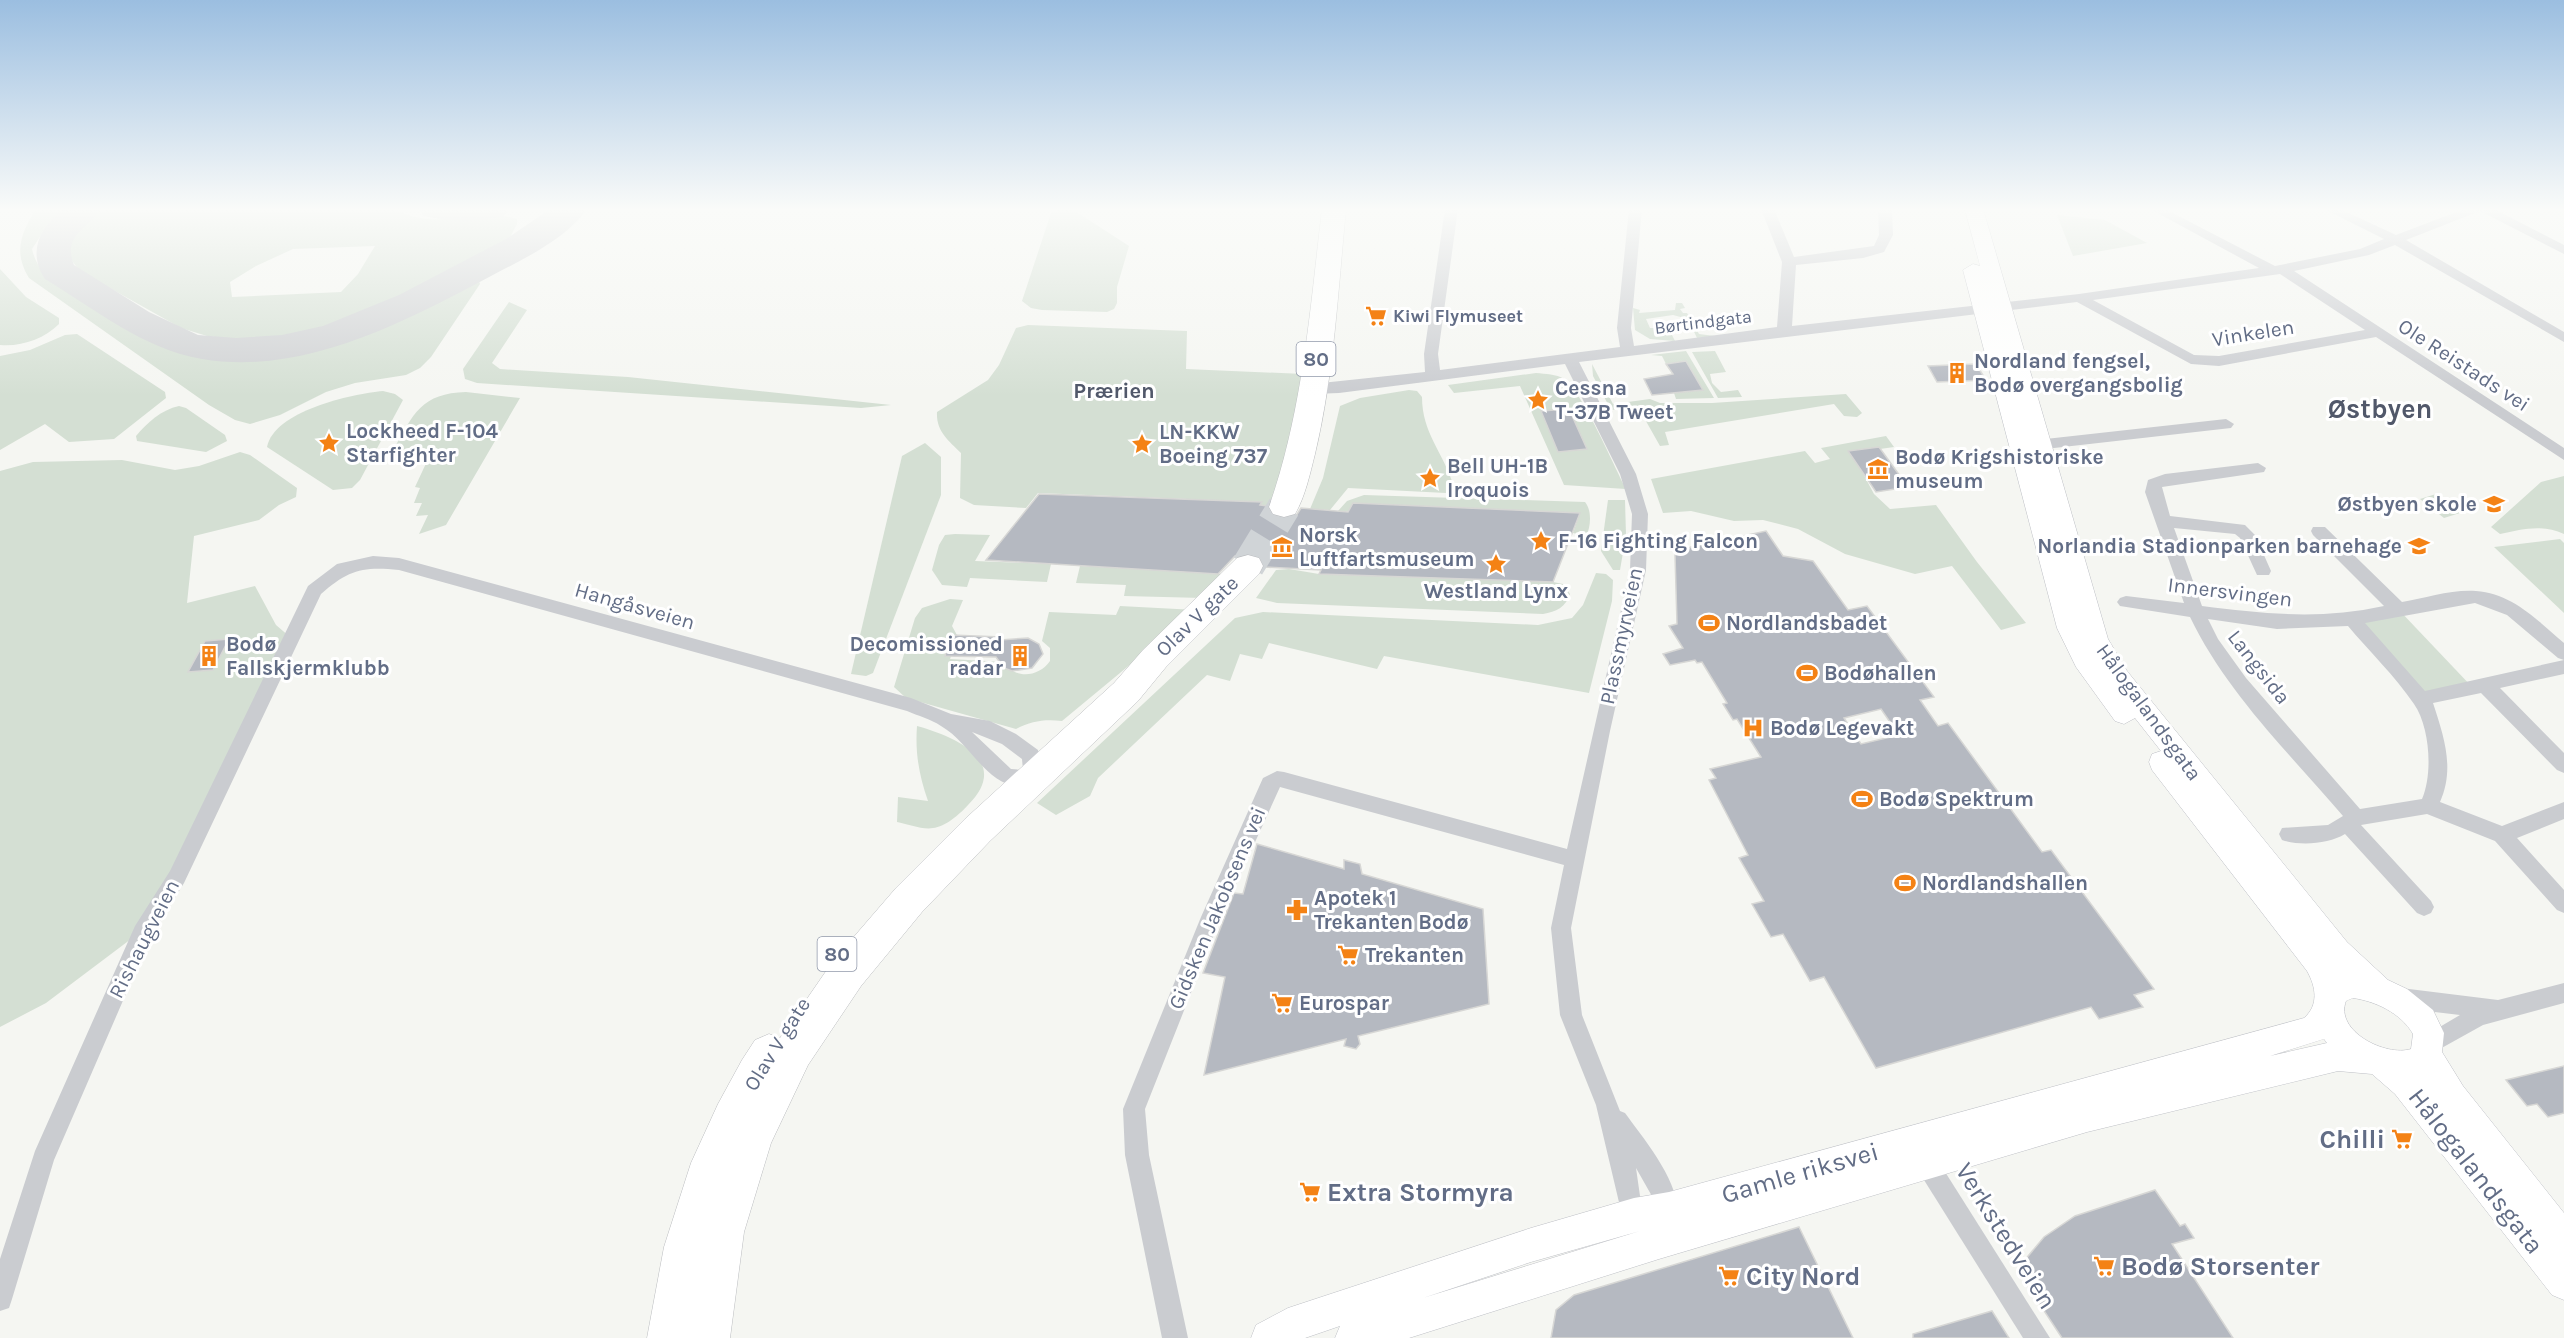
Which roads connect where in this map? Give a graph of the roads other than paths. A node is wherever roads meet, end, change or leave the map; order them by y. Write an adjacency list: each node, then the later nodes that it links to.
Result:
1 (1326, 271): 18 (highway, 80)
2 (1442, 271): 17 (street)
3 (1629, 271): 15 (street)
4 (1788, 271): 12 (street)
5 (1980, 271): 11 (street, Hålogalandsgata)
6 (1986, 271): 11 (street, Hålogalandsgata)
7 (2268, 271): 10 (street, Børtindgata)
8 (2280, 271): 13 (street, Ole Reistads vei)
9 (2450, 271): 14 (street)
10 (2079, 298): 11 (street, Børtindgata); 13 (street, Vinkelen)
11 (1993, 308): 12 (street, Børtindgata); 20 (street, Hålogalandsgata)
12 (1784, 332): 15 (street, Børtindgata)
13 (2376, 333): 21 (street, Ole Reistads vei)
14 (2564, 338)
15 (1628, 351): 16 (street, Børtindgata)
16 (1570, 359): 17 (street); 45 (street, Plassmyrveien)
17 (1433, 376): 18 (street)
18 (1312, 389): 23 (highway, 80)
19 (2226, 424): 20 (street)
20 (2030, 446): 48 (street, Hålogalandsgata); 50 (street, Hålogalandsgata)
21 (2564, 455)
22 (2258, 468): 24 (street, Langsida)
23 (1284, 507)
24 (2165, 521): 27 (street); 31 (street, Langsida)
25 (2319, 531): 30 (street)
26 (1248, 566): 39 (highway, Olav V gate / 80)
27 (2264, 571)
28 (314, 590): 37 (street, Hangåsveien); 61 (street, Rishaugveien)
29 (2126, 602): 31 (street, Innersvingen)
30 (2398, 609): 32 (street, Innersvingen); 33 (street, Innersvingen)
31 (2195, 610): 32 (street, Innersvingen); 42 (street, Langsida)
32 (2352, 619): 36 (street)
33 (2564, 653)
34 (2564, 667): 35 (street)
35 (2486, 686): 36 (street); 38 (street)
36 (2421, 699): 40 (street)
37 (949, 721): 39 (street); 39 (street)
38 (2564, 765)
39 (1023, 770): 62 (highway, Olav V gate / 80); 63 (highway, Olav V gate / 80)
40 (2428, 806): 42 (street); 44 (street)
41 (2564, 810): 44 (street)
42 (2351, 820): 43 (street); 47 (street, Langsida)
43 (2289, 834)
44 (2502, 835): 46 (street)
45 (1574, 859): 54 (street, Plassmyrveien); 64 (street, Gidsken Jakobsens vei)
46 (2564, 904)
47 (2424, 907)
48 (2386, 992): 50 (street); 51 (street); 52 (street, Hålogalandsgata)
49 (2564, 993): 51 (street)
50 (2329, 1004): 53 (street, Hålogalandsgata); 56 (street, Gamle riksvei)
51 (2498, 1009): 52 (street)
52 (2428, 1050): 53 (street, Hålogalandsgata); 58 (street, Hålogalandsgata)
53 (2374, 1061): 55 (street, Gamle riksvei); 60 (street, Hålogalandsgata)
54 (1607, 1105): 56 (street, Plassmyrveien); 57 (street, Plassmyrveien)
55 (1927, 1164): 59 (street, Gamle riksvei); 67 (street, Verkstedveien)
56 (1669, 1209): 57 (street, Gamle riksvei); 59 (street)
57 (1634, 1215): 59 (street, Plassmyrveien); 65 (street, Gamle riksvei)
58 (2564, 1240)
59 (1659, 1242): 66 (street, Gamle riksvei)
60 (2564, 1283)
61 (0, 1299)
62 (670, 1338)
63 (708, 1338)
64 (1175, 1338)
65 (1269, 1338)
66 (1353, 1338)
67 (2037, 1338)

